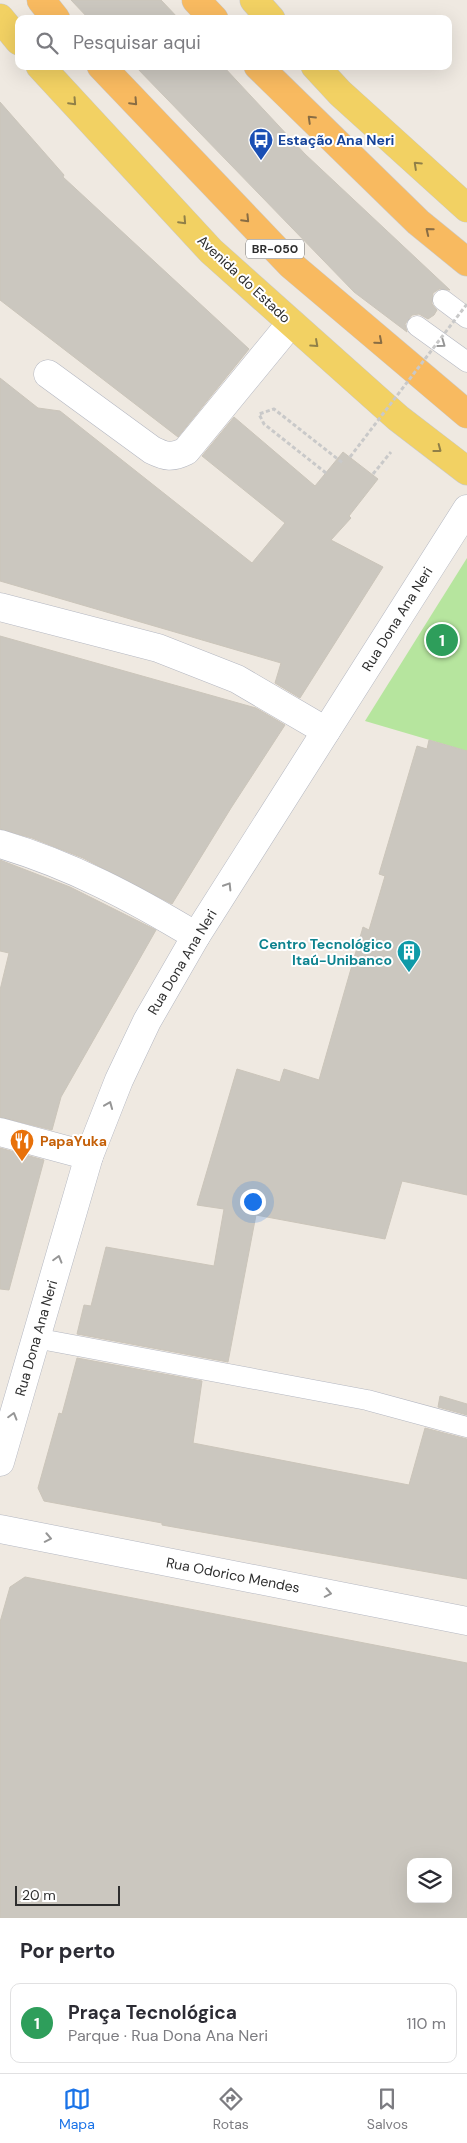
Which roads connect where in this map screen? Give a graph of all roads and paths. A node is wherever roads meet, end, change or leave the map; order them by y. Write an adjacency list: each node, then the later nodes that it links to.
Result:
1 (41, 0): 4 (highway)
2 (196, 0): 5 (highway)
3 (254, 0): 6 (main road)
4 (53, 15)
5 (210, 15)
6 (267, 15)
7 (0, 18): 8 (main road)
8 (15, 35)
9 (44, 70): 18 (main road, Avenida do Estado, one-way to 18)
10 (104, 70): 22 (highway, BR-050, one-way to 22)
11 (262, 70): 14 (highway, one-way to 11)
12 (319, 70): 13 (main road, one-way to 12)
13 (467, 208)
14 (467, 262)
15 (443, 300): 17 (lane)
16 (467, 304): 23 (path, bridge)
17 (467, 318)
18 (292, 324): 21 (street); 25 (main road, Avenida do Estado, one-way to 25)
19 (417, 326): 20 (lane, one-way to 20)
20 (467, 362)
21 (48, 374)
22 (467, 414)
23 (350, 457)
24 (344, 464): 26 (path)
25 (467, 471)
26 (326, 472)
27 (467, 509): 29 (street, Rua Dona Ana Neri)
28 (0, 607): 29 (street)
29 (326, 731): 31 (street, Rua Dona Ana Neri, one-way to 29)
30 (0, 844): 31 (street)
31 (196, 936): 33 (street, Rua Dona Ana Neri, one-way to 31)
32 (0, 1132): 33 (street)
33 (89, 1156): 34 (street, Rua Dona Ana Neri, one-way to 33)
34 (36, 1338): 35 (lane); 36 (street, Rua Dona Ana Neri, one-way to 34)
35 (467, 1427)
36 (0, 1462)
37 (0, 1529): 38 (street, Rua Odorico Mendes, one-way to 38)
38 (467, 1620)

